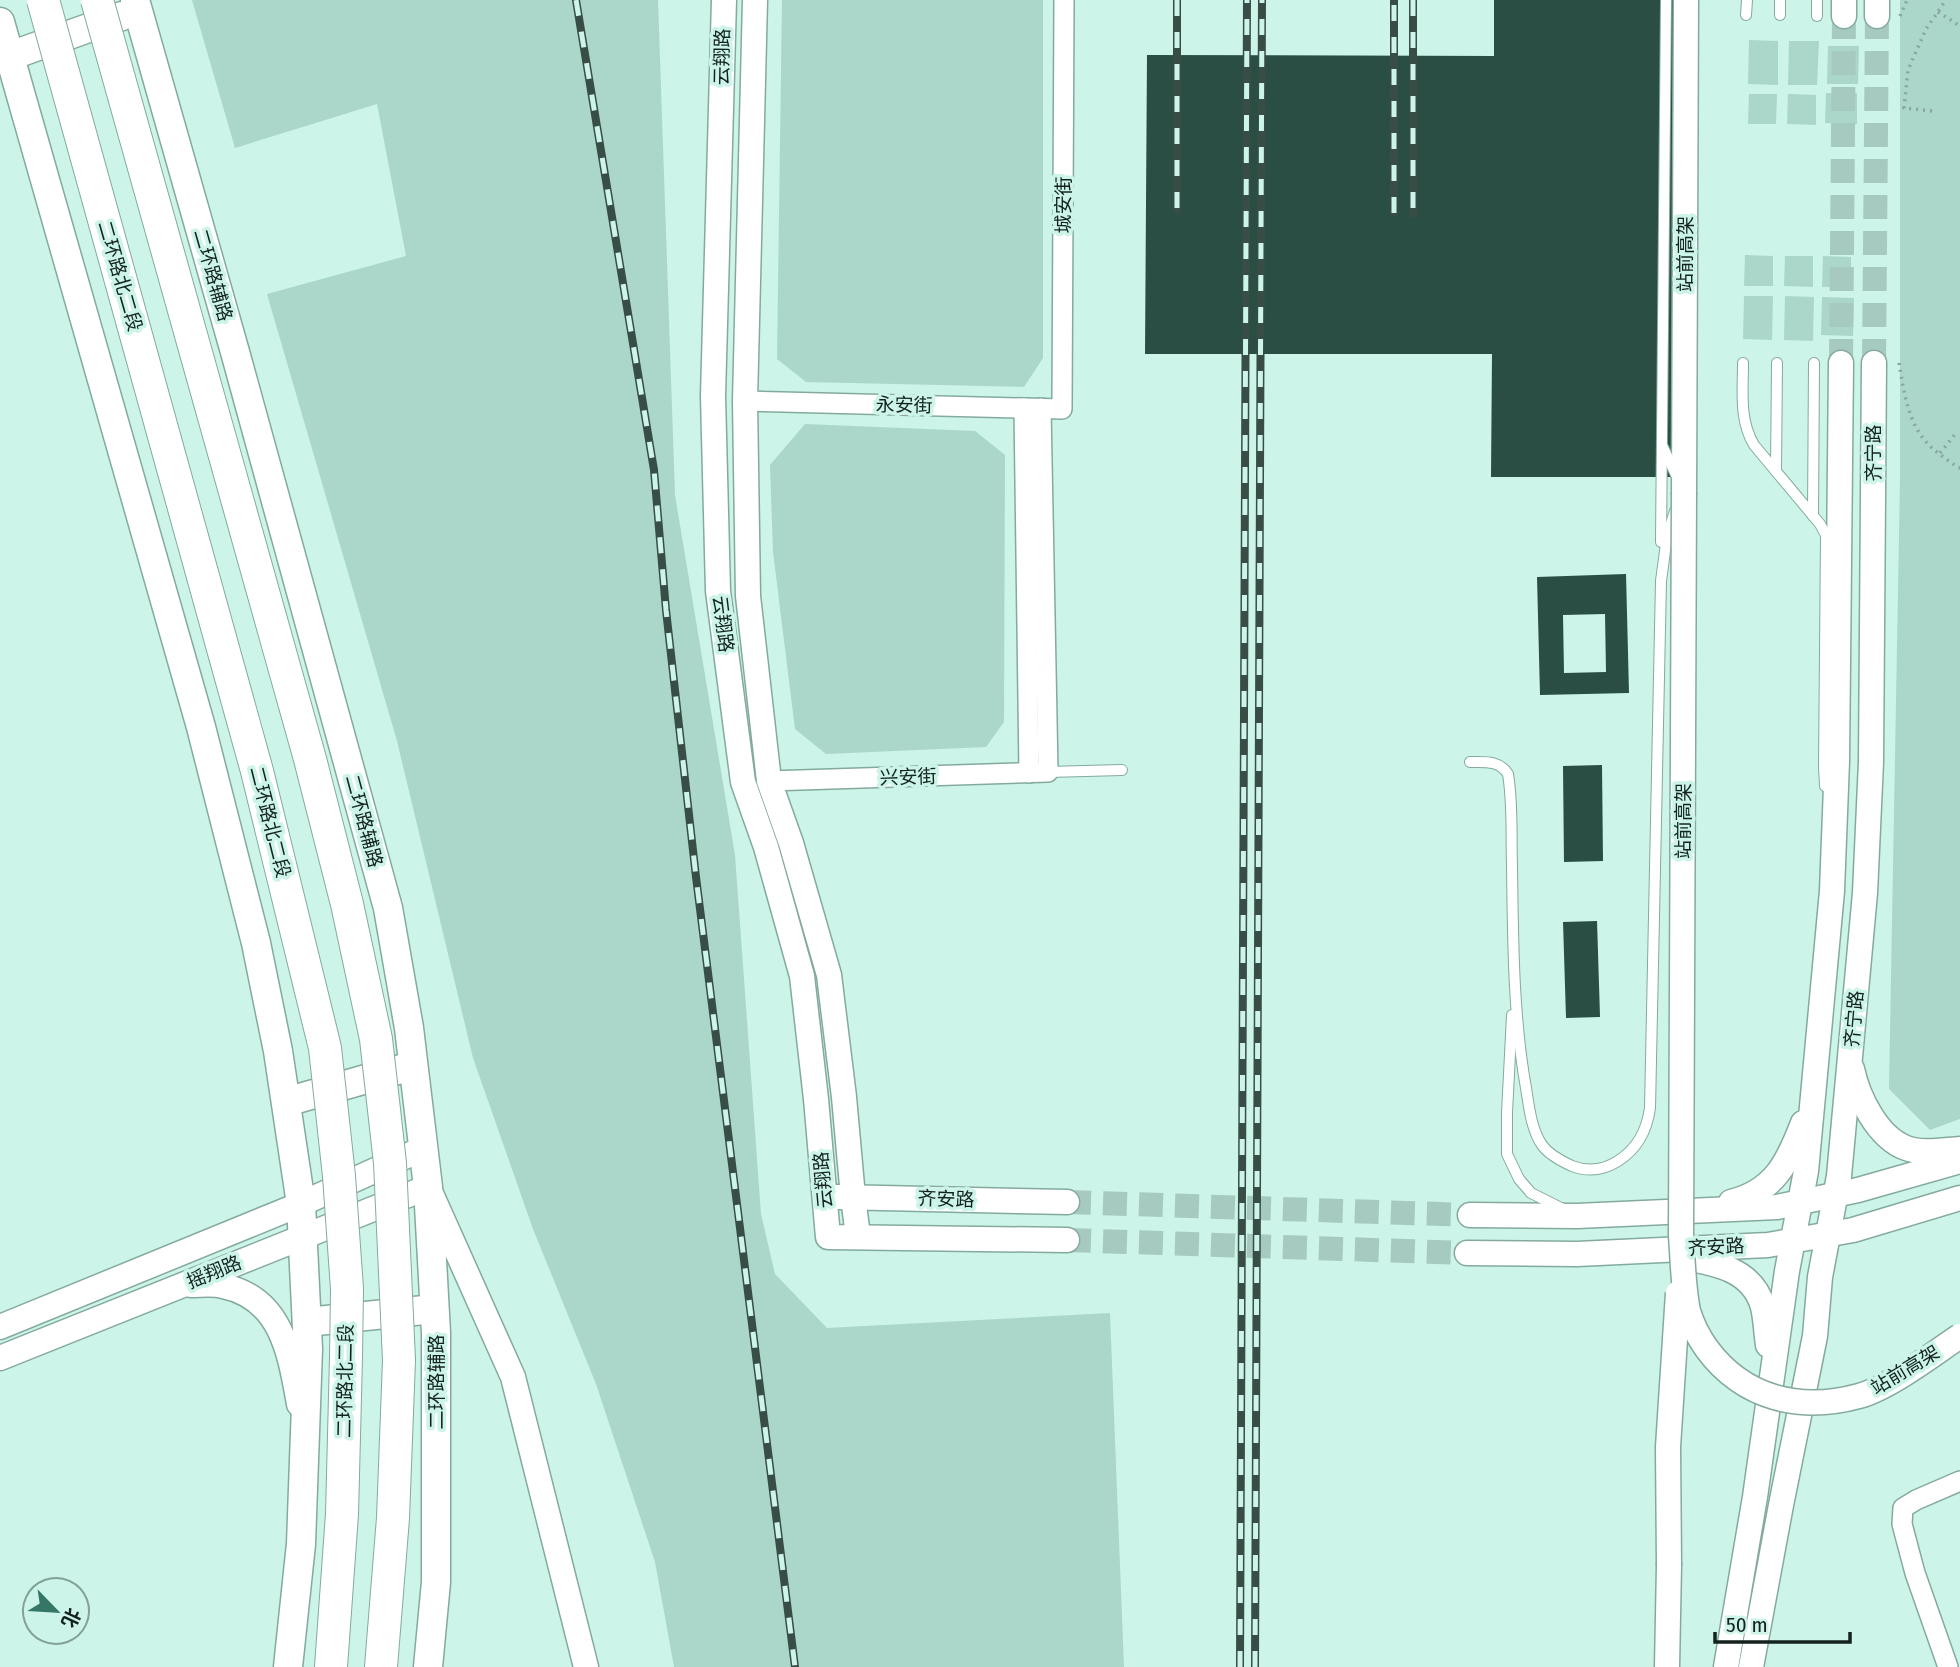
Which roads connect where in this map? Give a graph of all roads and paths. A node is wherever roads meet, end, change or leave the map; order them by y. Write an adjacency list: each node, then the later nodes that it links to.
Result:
1 (43, 0): 83 (highway, 二环路北二段, bridge)
2 (97, 0): 84 (highway, bridge)
3 (724, 0): 56 (street, 云翔路)
4 (755, 0): 29 (street, 云翔路)
5 (1064, 0): 31 (street, 城安街)
6 (1666, 0): 33 (lane)
7 (1686, 0): 37 (street, 站前高架)
8 (1746, 0): 16 (lane)
9 (1780, 0): 17 (lane)
10 (1818, 0): 18 (lane)
11 (1907, 0): 14 (path)
12 (1946, 0): 15 (path)
13 (136, 5): 21 (main road); 47 (main road, 二环路辅路)
14 (1885, 11)
15 (1938, 12): 20 (path); 22 (path)
16 (1746, 15)
17 (1780, 15)
18 (1817, 16)
19 (0, 22): 21 (main road)
20 (1960, 26)
21 (5, 47): 49 (main road)
22 (1932, 111)
23 (1743, 363): 36 (lane)
24 (1777, 363): 36 (lane)
25 (1814, 363): 38 (lane)
26 (1841, 363): 44 (street, 齐宁路)
27 (1874, 363): 46 (street, 齐宁路)
28 (1899, 363): 34 (path)
29 (746, 401): 30 (street, 永安街); 43 (street, 云翔路)
30 (1032, 408): 31 (street, 永安街); 42 (street)
31 (1062, 409)
32 (1955, 433): 34 (path)
33 (1662, 445): 37 (lane); 39 (lane)
34 (1940, 453): 35 (path)
35 (1960, 468)
36 (1776, 471): 38 (lane)
37 (1684, 492): 39 (lane); 67 (street, 站前高架, bridge)
38 (1813, 516): 44 (lane)
39 (1661, 581): 45 (lane)
40 (1470, 762): 45 (lane)
41 (1122, 771): 42 (lane)
42 (1038, 773): 43 (street, 兴安街)
43 (769, 781): 55 (street, 云翔路)
44 (1832, 891): 48 (street, 齐宁路)
45 (1514, 972): 63 (lane)
46 (1850, 1058): 51 (street); 54 (street, 齐宁路)
47 (414, 1066): 49 (main road); 50 (main road, 二环路辅路)
48 (1813, 1096): 59 (street, 齐宁路); 61 (street)
49 (286, 1102): 60 (main road)
50 (424, 1148): 53 (main road, 二环路辅路); 60 (street, 摇翔路)
51 (1960, 1149)
52 (1960, 1161): 54 (street)
53 (428, 1187): 65 (street, 摇翔路); 74 (main road, 二环路辅路); 86 (street)
54 (1835, 1195): 59 (street); 64 (street, 齐宁路)
55 (853, 1196): 56 (street, 齐安路); 58 (street, 齐安路); 66 (street, 云翔路)
56 (824, 1197): 68 (street, 云翔路)
57 (1960, 1198): 64 (street, 齐安路)
58 (1068, 1202)
59 (1800, 1202): 61 (street); 70 (street, 齐宁路)
60 (301, 1204): 65 (main road); 76 (street, 摇翔路)
61 (1695, 1210): 63 (street)
62 (1471, 1215): 63 (street)
63 (1577, 1216)
64 (1828, 1234): 70 (street, 齐安路); 89 (street, 齐宁路)
65 (303, 1235): 73 (street, 摇翔路); 75 (main road)
66 (858, 1236): 68 (street, 齐安路); 69 (street, 齐安路)
67 (1681, 1236): 77 (street, 站前高架, bridge); 87 (street, bridge)
68 (828, 1237)
69 (1067, 1240)
70 (1793, 1240): 71 (street, 齐安路); 79 (street, 齐宁路)
71 (1638, 1251): 72 (street, 齐安路); 79 (street)
72 (1466, 1253)
73 (180, 1285): 78 (street, 摇翔路); 80 (street)
74 (434, 1309): 75 (main road); 85 (main road, 二环路辅路)
75 (307, 1322): 80 (main road)
76 (0, 1326)
77 (1960, 1336)
78 (0, 1358)
79 (1773, 1377): 88 (street, 齐宁路)
80 (304, 1432): 82 (main road)
81 (1960, 1481): 90 (street)
82 (288, 1667)
83 (331, 1667)
84 (381, 1667)
85 (428, 1667)
86 (586, 1667)
87 (1667, 1667)
88 (1726, 1667)
89 (1751, 1667)
90 (1948, 1667)

